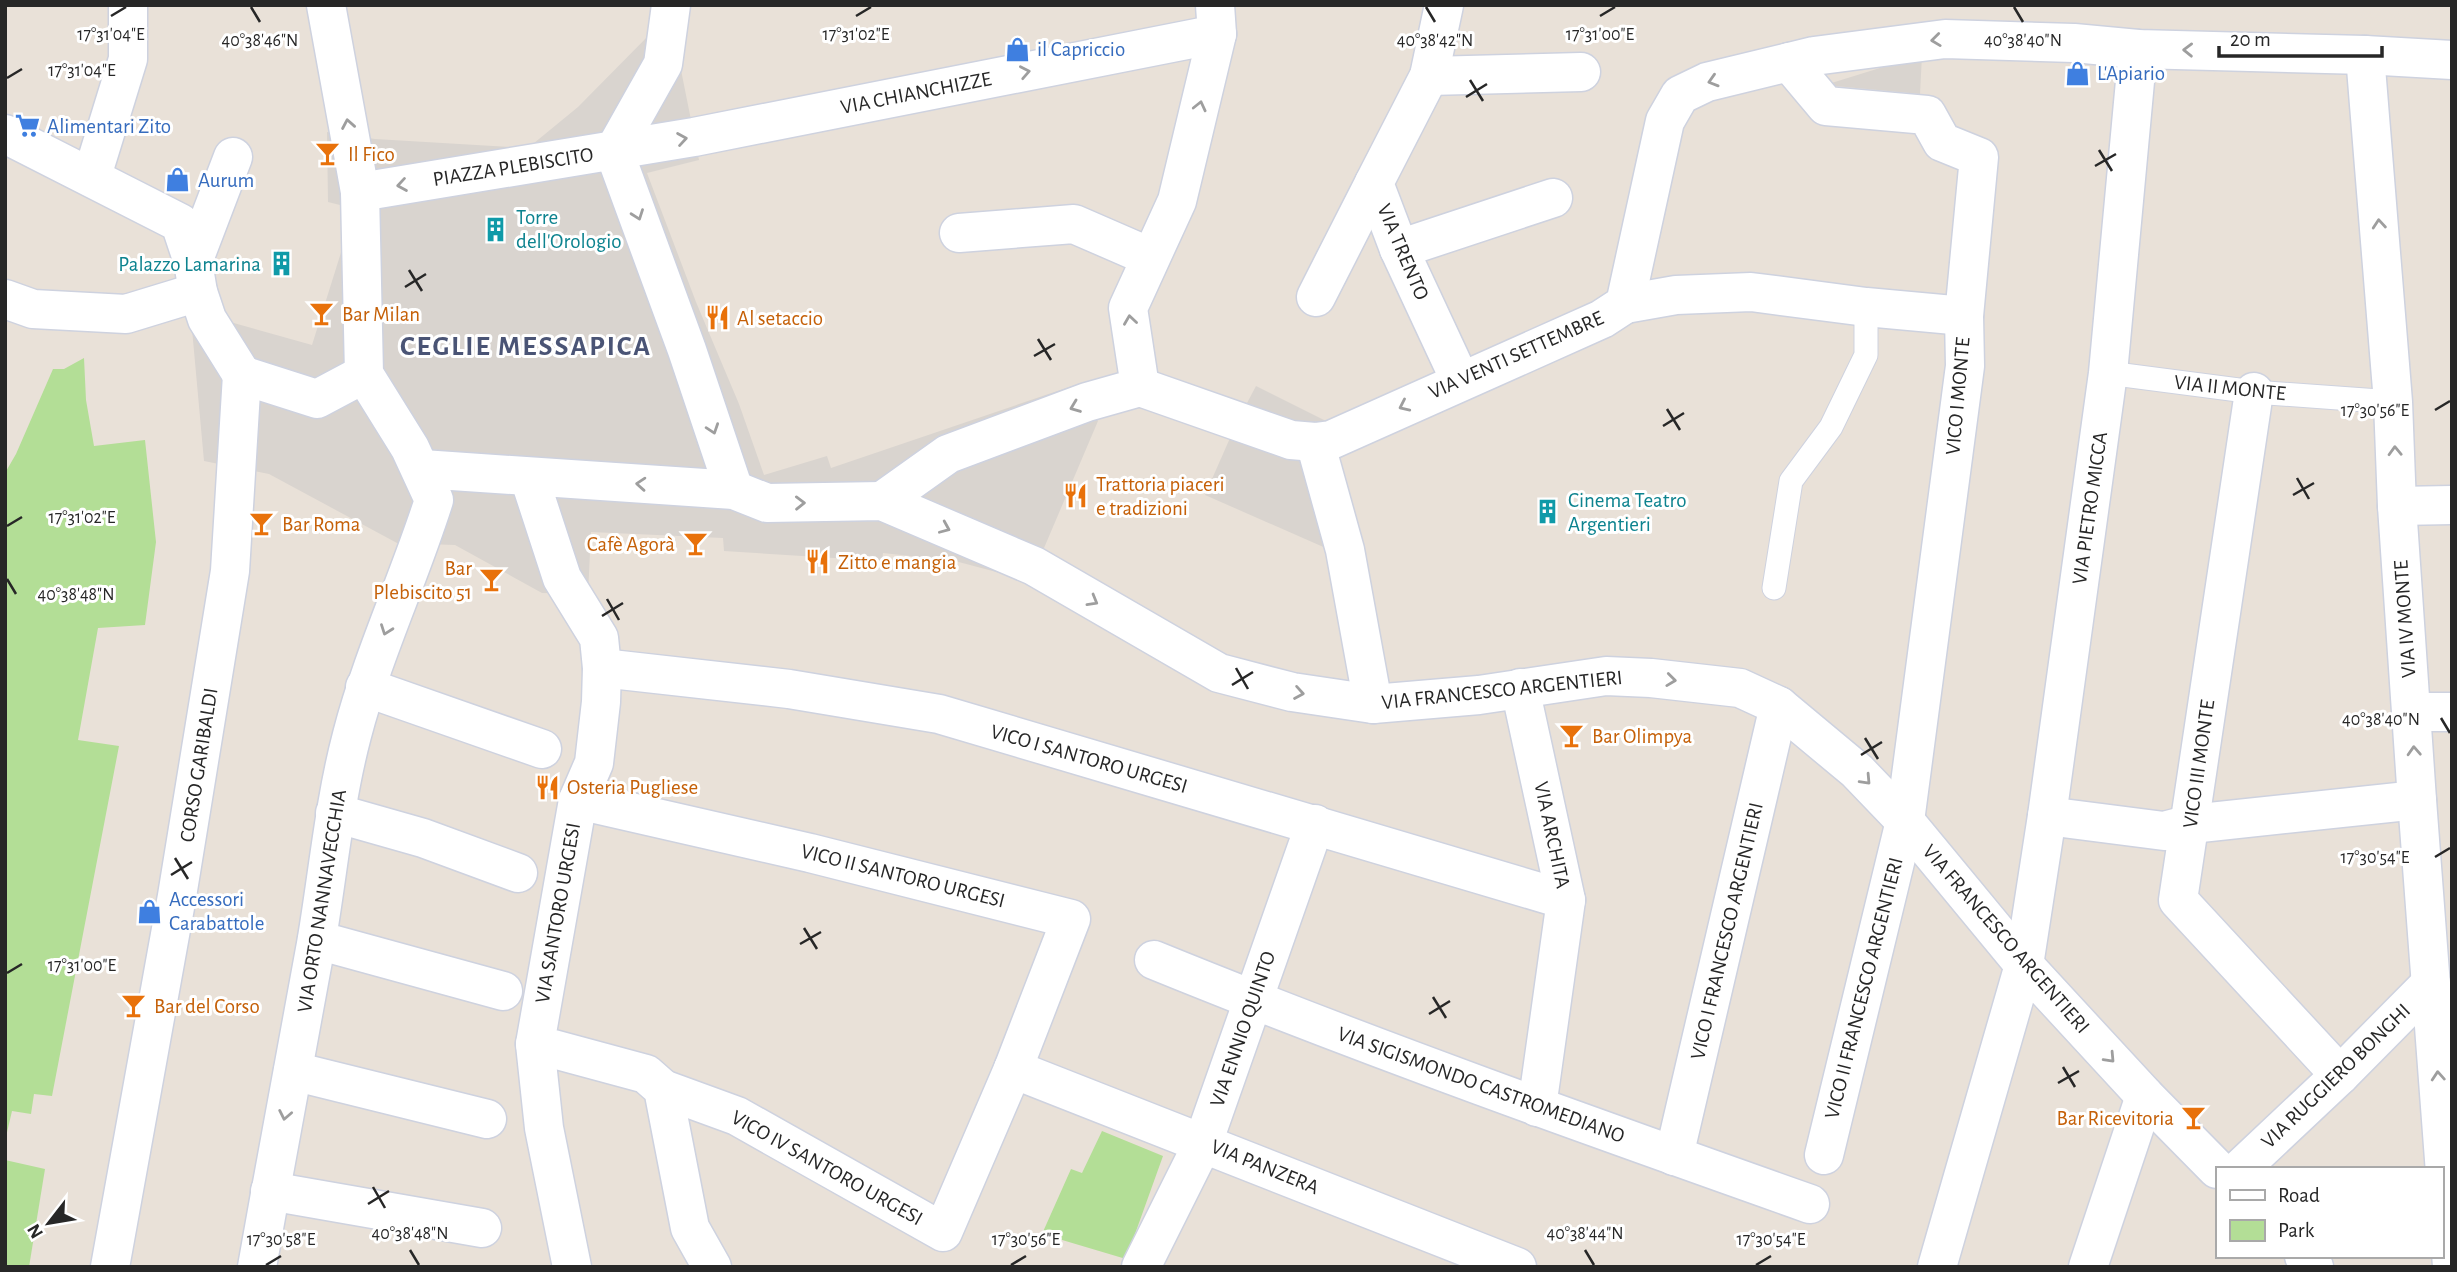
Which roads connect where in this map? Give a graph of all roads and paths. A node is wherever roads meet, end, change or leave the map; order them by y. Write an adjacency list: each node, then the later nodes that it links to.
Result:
1 (128, 5): 15 (street)
2 (326, 5): 17 (street, one-way to 2)
3 (671, 5): 13 (street)
4 (1444, 5): 11 (street, VIA TRENTO)
5 (1216, 19): 13 (street, VIA CHIANCHIZZE, one-way to 5); 21 (street, one-way to 5)
6 (2138, 49): 7 (street, VIA VENTI SETTEMBRE, one-way to 6); 9 (street, VIA VENTI SETTEMBRE, one-way to 9); 28 (street, VIA PIETRO MICCA)
7 (2365, 55): 8 (street, VIA VENTI SETTEMBRE); 34 (street, VIA IV MONTE, one-way to 7)
8 (2452, 60)
9 (1789, 62): 25 (street, VIA VENTI SETTEMBRE, one-way to 25); 27 (street, VICO I MONTE)
10 (1581, 72): 11 (street)
11 (1429, 76): 16 (street, VIA TRENTO)
12 (5, 134): 15 (street)
13 (614, 151): 17 (street, PIAZZA PLEBISCITO, one-way to 17); 38 (street, PIAZZA PLEBISCITO, one-way to 38)
14 (233, 157): 22 (street)
15 (92, 176): 22 (street)
16 (1374, 183): 20 (street, VIA TRENTO); 23 (street)
17 (360, 192): 29 (street)
18 (1553, 198): 20 (street)
19 (959, 233): 21 (street)
20 (1399, 249): 31 (street, VIA TRENTO)
21 (1150, 257): 32 (street, one-way to 21)
22 (195, 277): 24 (street); 30 (street)
23 (1316, 297)
24 (5, 299)
25 (1625, 304): 26 (street); 31 (street, VIA VENTI SETTEMBRE)
26 (1866, 307): 27 (street); 42 (lane)
27 (1964, 316): 55 (street, VICO I MONTE)
28 (2108, 373): 33 (lane, VIA II MONTE); 54 (street, VIA PIETRO MICCA)
29 (364, 374): 30 (street); 36 (street)
30 (242, 375): 85 (street, CORSO GARIBALDI)
31 (1460, 380): 35 (street, VIA VENTI SETTEMBRE, one-way to 35)
32 (1140, 387): 35 (street, VIA VENTI SETTEMBRE); 39 (street, one-way to 39)
33 (2254, 392): 34 (lane, VIA II MONTE); 57 (street, VICO III MONTE)
34 (2393, 402): 41 (street, VIA IV MONTE, one-way to 34)
35 (1315, 442): 46 (street)
36 (422, 469): 37 (street); 44 (street, VIA ORTO NANNAVECCHIA, one-way to 44)
37 (529, 477): 38 (street, one-way to 37); 43 (street, VIA SANTORO URGESI)
38 (734, 490): 39 (street, one-way to 39)
39 (882, 501): 46 (street, VIA FRANCESCO ARGENTIERI, one-way to 46)
40 (2452, 505): 41 (street)
41 (2397, 506): 48 (street, VIA IV MONTE)
42 (1774, 588)
43 (602, 668): 51 (street, VIA SANTORO URGESI); 56 (street, VICO I SANTORO URGESI)
44 (365, 687): 50 (street); 53 (street, VIA ORTO NANNAVECCHIA)
45 (1520, 688): 46 (street, VIA FRANCESCO ARGENTIERI); 47 (street, VIA FRANCESCO ARGENTIERI, one-way to 47); 60 (street, VIA ARCHITA)
46 (1373, 704)
47 (1779, 706): 55 (street, VIA FRANCESCO ARGENTIERI, one-way to 55); 77 (street, VICO I FRANCESCO ARGENTIERI)
48 (2412, 712): 49 (street); 52 (street, VIA IV MONTE, one-way to 48)
49 (2452, 712)
50 (542, 749)
51 (578, 800): 67 (street, VIA SANTORO URGESI); 68 (street, VICO II SANTORO URGESI)
52 (2417, 800): 57 (street); 58 (street, VIA IV MONTE)
53 (335, 813): 59 (street); 61 (street, VIA ORTO NANNAVECCHIA)
54 (2048, 816): 57 (street); 63 (street, VIA PIETRO MICCA)
55 (1905, 821): 63 (street, VIA FRANCESCO ARGENTIERI); 76 (street, VICO II FRANCESCO ARGENTIERI)
56 (1315, 824): 60 (street, VICO I SANTORO URGESI); 65 (street, VIA ENNIO QUINTO)
57 (2190, 824): 70 (street, VICO III MONTE)
58 (2437, 862): 66 (street, VIA IV MONTE)
59 (518, 873)
60 (1566, 900): 73 (street, VIA ARCHITA)
61 (317, 940): 64 (street); 69 (street, VIA ORTO NANNAVECCHIA)
62 (1154, 960): 65 (street, VIA SIGISMONDO CASTROMEDIANO)
63 (2024, 965): 72 (street, VIA FRANCESCO ARGENTIERI, one-way to 72); 91 (street, VIA PIETRO MICCA)
64 (503, 991)
65 (1253, 1000): 73 (street, VIA SIGISMONDO CASTROMEDIANO); 75 (street, VIA ENNIO QUINTO)
66 (2439, 1004): 70 (street, VIA RUGGIERO BONGHI); 78 (street, VIA IV MONTE, one-way to 66)
67 (534, 1044): 71 (street); 87 (street, VIA SANTORO URGESI)
68 (1013, 1069): 71 (street, VICO IV SANTORO URGESI); 75 (street, VIA PANZERA)
69 (293, 1071): 74 (street); 81 (street, VIA ORTO NANNAVECCHIA, one-way to 81)
70 (2340, 1075): 79 (street, VIA RUGGIERO BONGHI)
71 (663, 1089): 88 (street)
72 (2145, 1096): 80 (street, VIA FRANCESCO ARGENTIERI); 92 (street)
73 (1537, 1107): 77 (street, VIA SIGISMONDO CASTROMEDIANO)
74 (487, 1119)
75 (1203, 1143): 89 (street, VIA ENNIO QUINTO); 90 (street, VIA PANZERA)
76 (1824, 1155)
77 (1674, 1156): 82 (street, VIA SIGISMONDO CASTROMEDIANO)
78 (2448, 1163): 84 (street, VIA IV MONTE)
79 (2241, 1167)
80 (2216, 1168)
81 (270, 1191): 83 (street); 86 (street, VIA ORTO NANNAVECCHIA)
82 (1810, 1204)
83 (482, 1228)
84 (2452, 1266)
85 (110, 1267)
86 (257, 1267)
87 (572, 1267)
88 (712, 1267)
89 (1141, 1267)
90 (1517, 1267)
91 (1937, 1267)
92 (2088, 1267)

